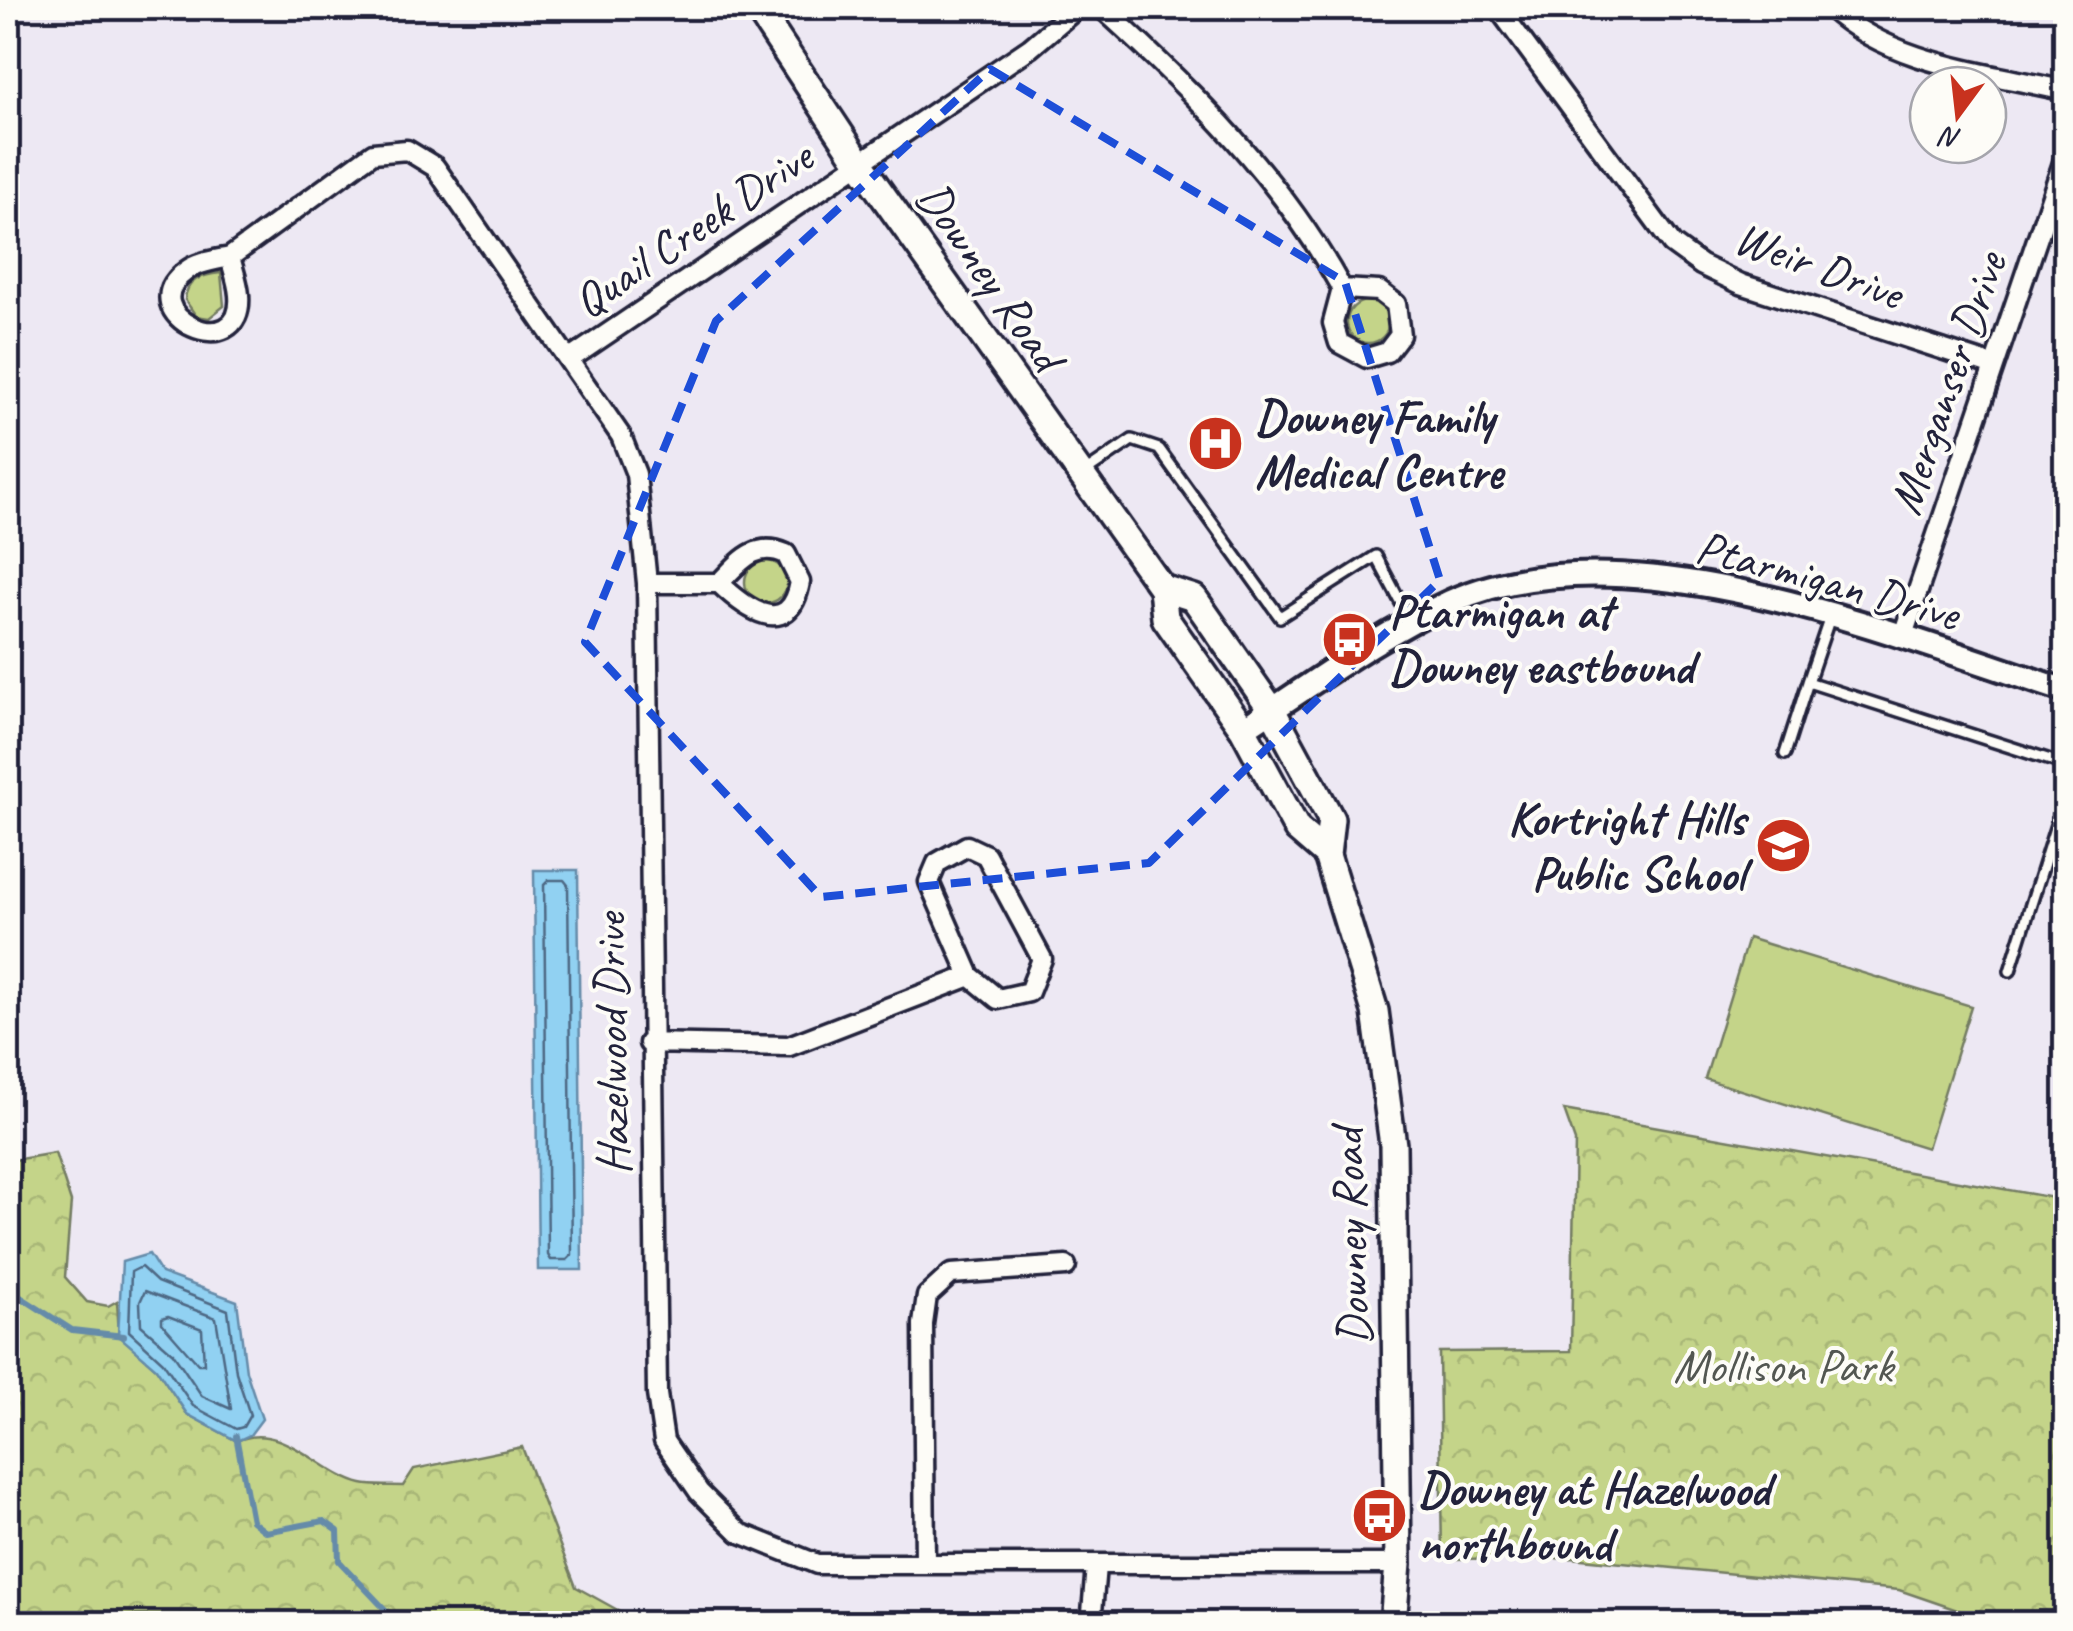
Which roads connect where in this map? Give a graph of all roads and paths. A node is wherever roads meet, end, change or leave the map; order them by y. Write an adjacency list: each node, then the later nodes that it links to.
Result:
1 (757, 8): 8 (main road, Downey Road)
2 (1078, 8): 8 (street, Quail Creek Drive)
3 (1102, 8): 10 (street)
4 (1498, 8): 12 (street, Weir Drive)
5 (1830, 8): 6 (street)
6 (2066, 91)
7 (2066, 154): 12 (street, Merganser Drive)
8 (859, 162): 11 (street, Quail Creek Drive); 13 (main road, Downey Road)
9 (230, 257): 9 (street, Hazelwood Drive); 11 (street, Hazelwood Drive)
10 (1342, 289): 10 (street)
11 (570, 359): 15 (street, Hazelwood Drive)
12 (1994, 366): 19 (street, Merganser Drive)
13 (1082, 475): 16 (main road, Downey Road); 18 (lane)
14 (719, 582): 14 (street); 15 (street)
15 (647, 583): 30 (street, Hazelwood Drive)
16 (1162, 588): 22 (main road, Downey Road); 23 (main road, Downey Road)
17 (1830, 617): 18 (street, Ptarmigan Drive); 19 (street, Ptarmigan Drive); 20 (lane)
18 (1412, 623): 22 (street, Ptarmigan Drive)
19 (1902, 638): 21 (street, Ptarmigan Drive)
20 (1808, 682): 24 (lane); 25 (lane)
21 (2066, 691)
22 (1272, 710): 23 (street, Ptarmigan Drive); 27 (main road, Downey Road)
23 (1243, 729): 27 (main road, Downey Road)
24 (1785, 754)
25 (2066, 764)
26 (2066, 793): 28 (lane)
27 (1327, 855): 33 (main road, Downey Road)
28 (2010, 971)
29 (970, 976): 29 (street); 30 (street)
30 (649, 1044): 32 (street, Hazelwood Drive)
31 (1066, 1266): 32 (street)
32 (926, 1564): 34 (street, Hazelwood Drive)
33 (1398, 1564): 34 (street, Hazelwood Drive); 36 (main road, Downey Road)
34 (1096, 1566): 35 (street)
35 (1091, 1624)
36 (1393, 1624)

